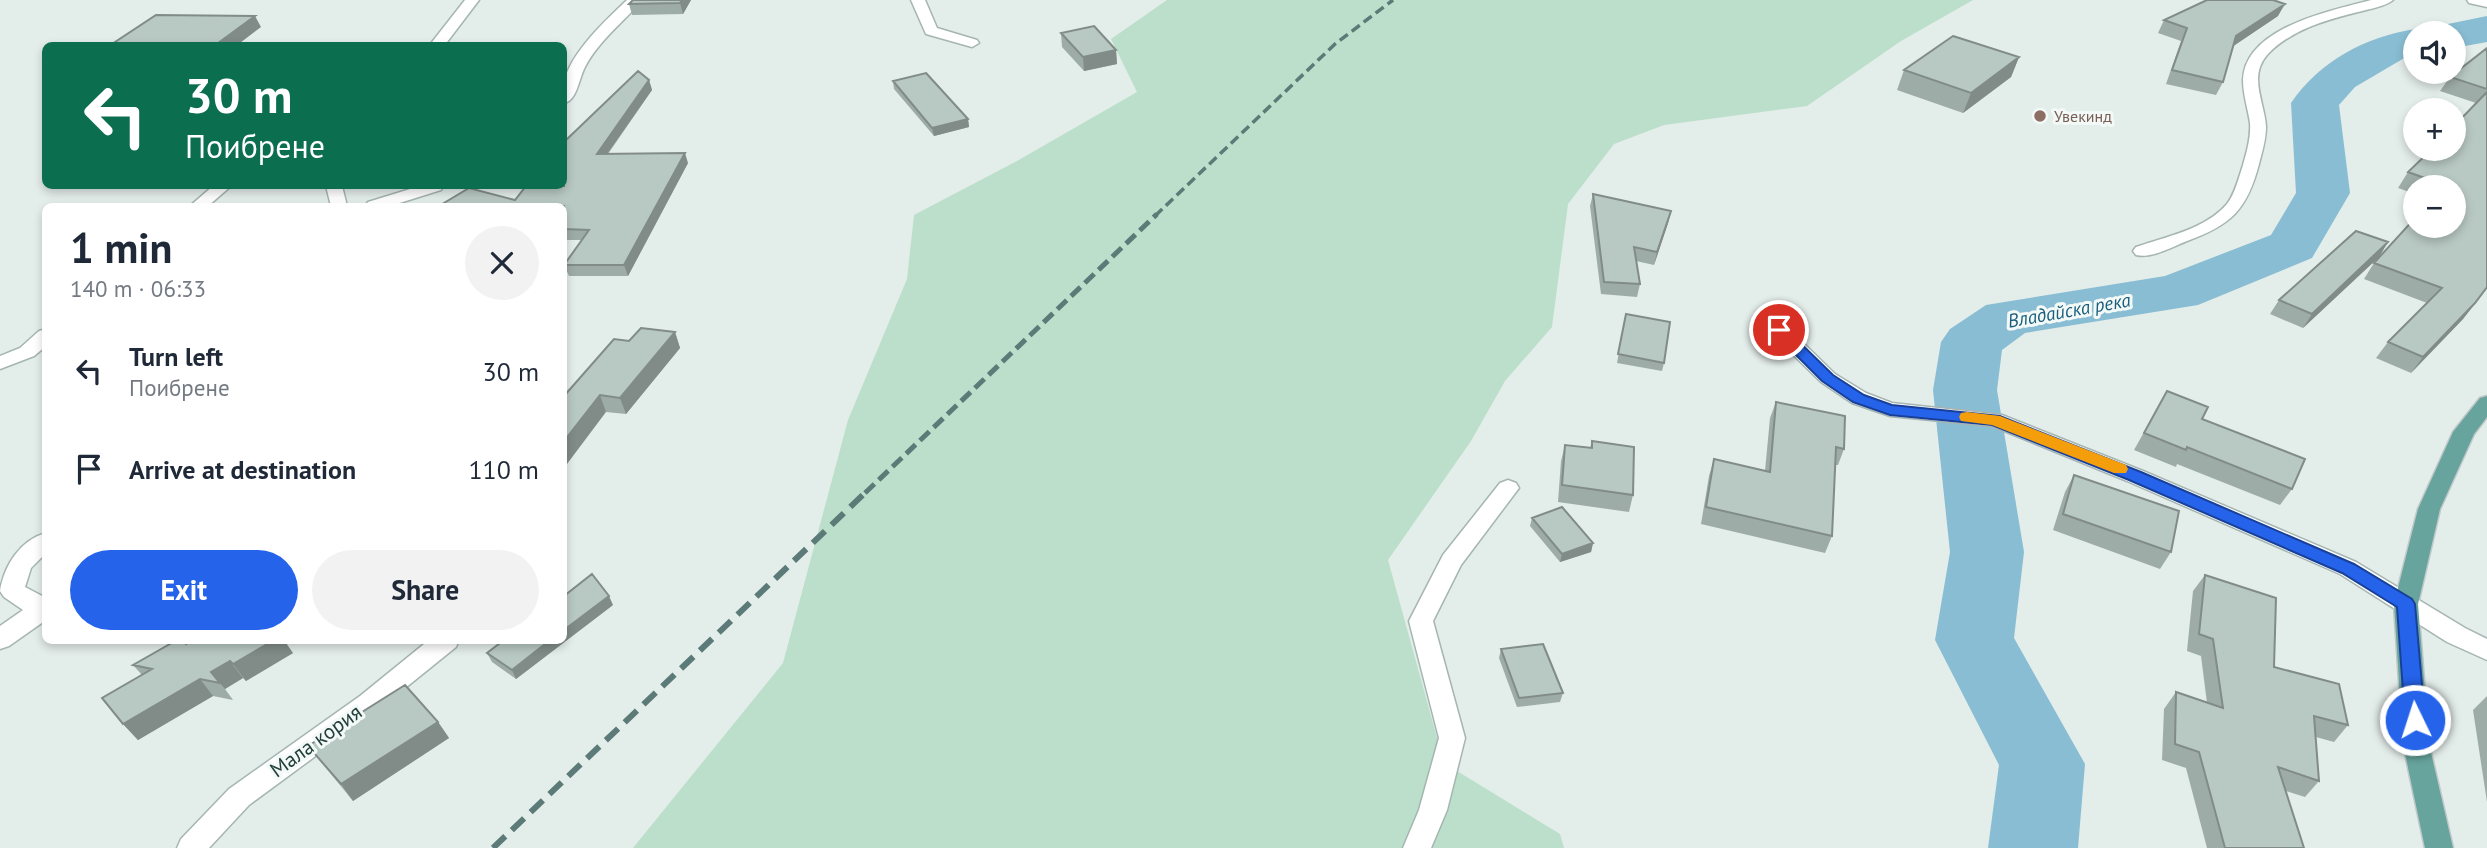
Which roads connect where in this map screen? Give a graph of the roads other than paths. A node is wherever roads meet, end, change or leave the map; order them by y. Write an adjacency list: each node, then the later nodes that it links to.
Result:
1 (472, 0): 7 (street)
2 (635, 0): 9 (street)
3 (918, 0): 8 (street)
4 (2386, 0): 14 (street)
5 (2474, 0): 6 (street)
6 (2487, 3)
7 (439, 42)
8 (972, 43)
9 (567, 92)
10 (219, 189): 12 (street)
11 (426, 189): 13 (street)
12 (202, 203)
13 (383, 203)
14 (2142, 251)
15 (1779, 330): 21 (street)
16 (36, 356): 17 (street)
17 (0, 363)
18 (2487, 403): 21 (main road)
19 (1508, 488): 28 (street)
20 (42, 544): 22 (street)
21 (2406, 604): 26 (street); 29 (main road)
22 (42, 607)
23 (42, 609): 24 (street)
24 (0, 639)
25 (442, 644): 27 (street, Мала кория)
26 (2487, 650)
27 (191, 848)
28 (1417, 848)
29 (2439, 848)

